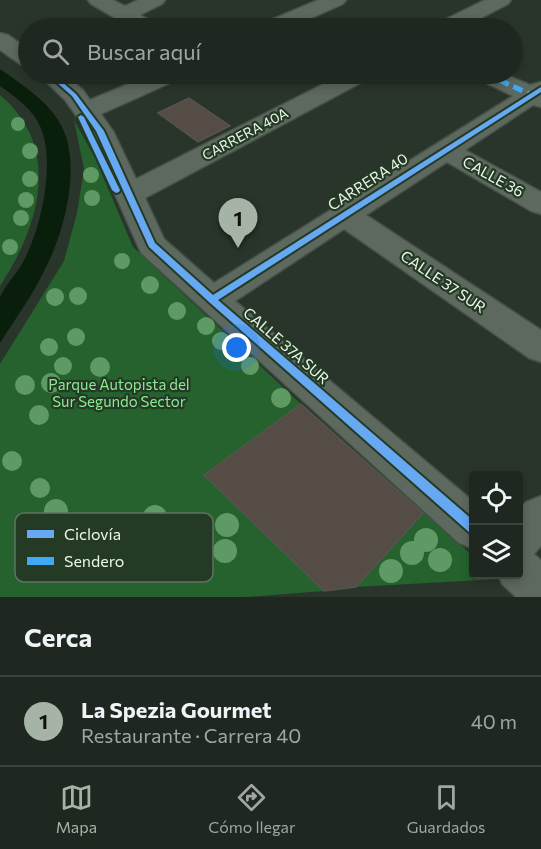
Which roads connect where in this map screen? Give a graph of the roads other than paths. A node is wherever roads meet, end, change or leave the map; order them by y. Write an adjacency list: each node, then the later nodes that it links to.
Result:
1 (98, 0): 5 (street)
2 (155, 0): 5 (street)
3 (336, 0): 7 (street)
4 (501, 0): 8 (street)
5 (124, 15): 6 (street)
6 (129, 18)
7 (296, 18)
8 (466, 18)
9 (0, 40): 10 (street)
10 (18, 52)
11 (61, 84): 16 (street, CALLE 37A SUR)
12 (148, 84): 16 (street)
13 (338, 84): 18 (street, CARRERA 40A)
14 (511, 84): 15 (street)
15 (538, 95): 17 (street, CARRERA 40)
16 (88, 110): 18 (street, CALLE 37A SUR)
17 (446, 150): 19 (street, CALLE 36); 20 (street, CARRERA 40)
18 (129, 195): 21 (street, CALLE 37A SUR)
19 (541, 204)
20 (344, 215): 21 (street, CARRERA 40); 22 (street, CALLE 37 SUR)
21 (212, 300): 24 (street, CALLE 37A SUR)
22 (541, 348)
23 (541, 516): 25 (street)
24 (469, 525)
25 (523, 536)
26 (523, 573): 27 (street)
27 (541, 589)

